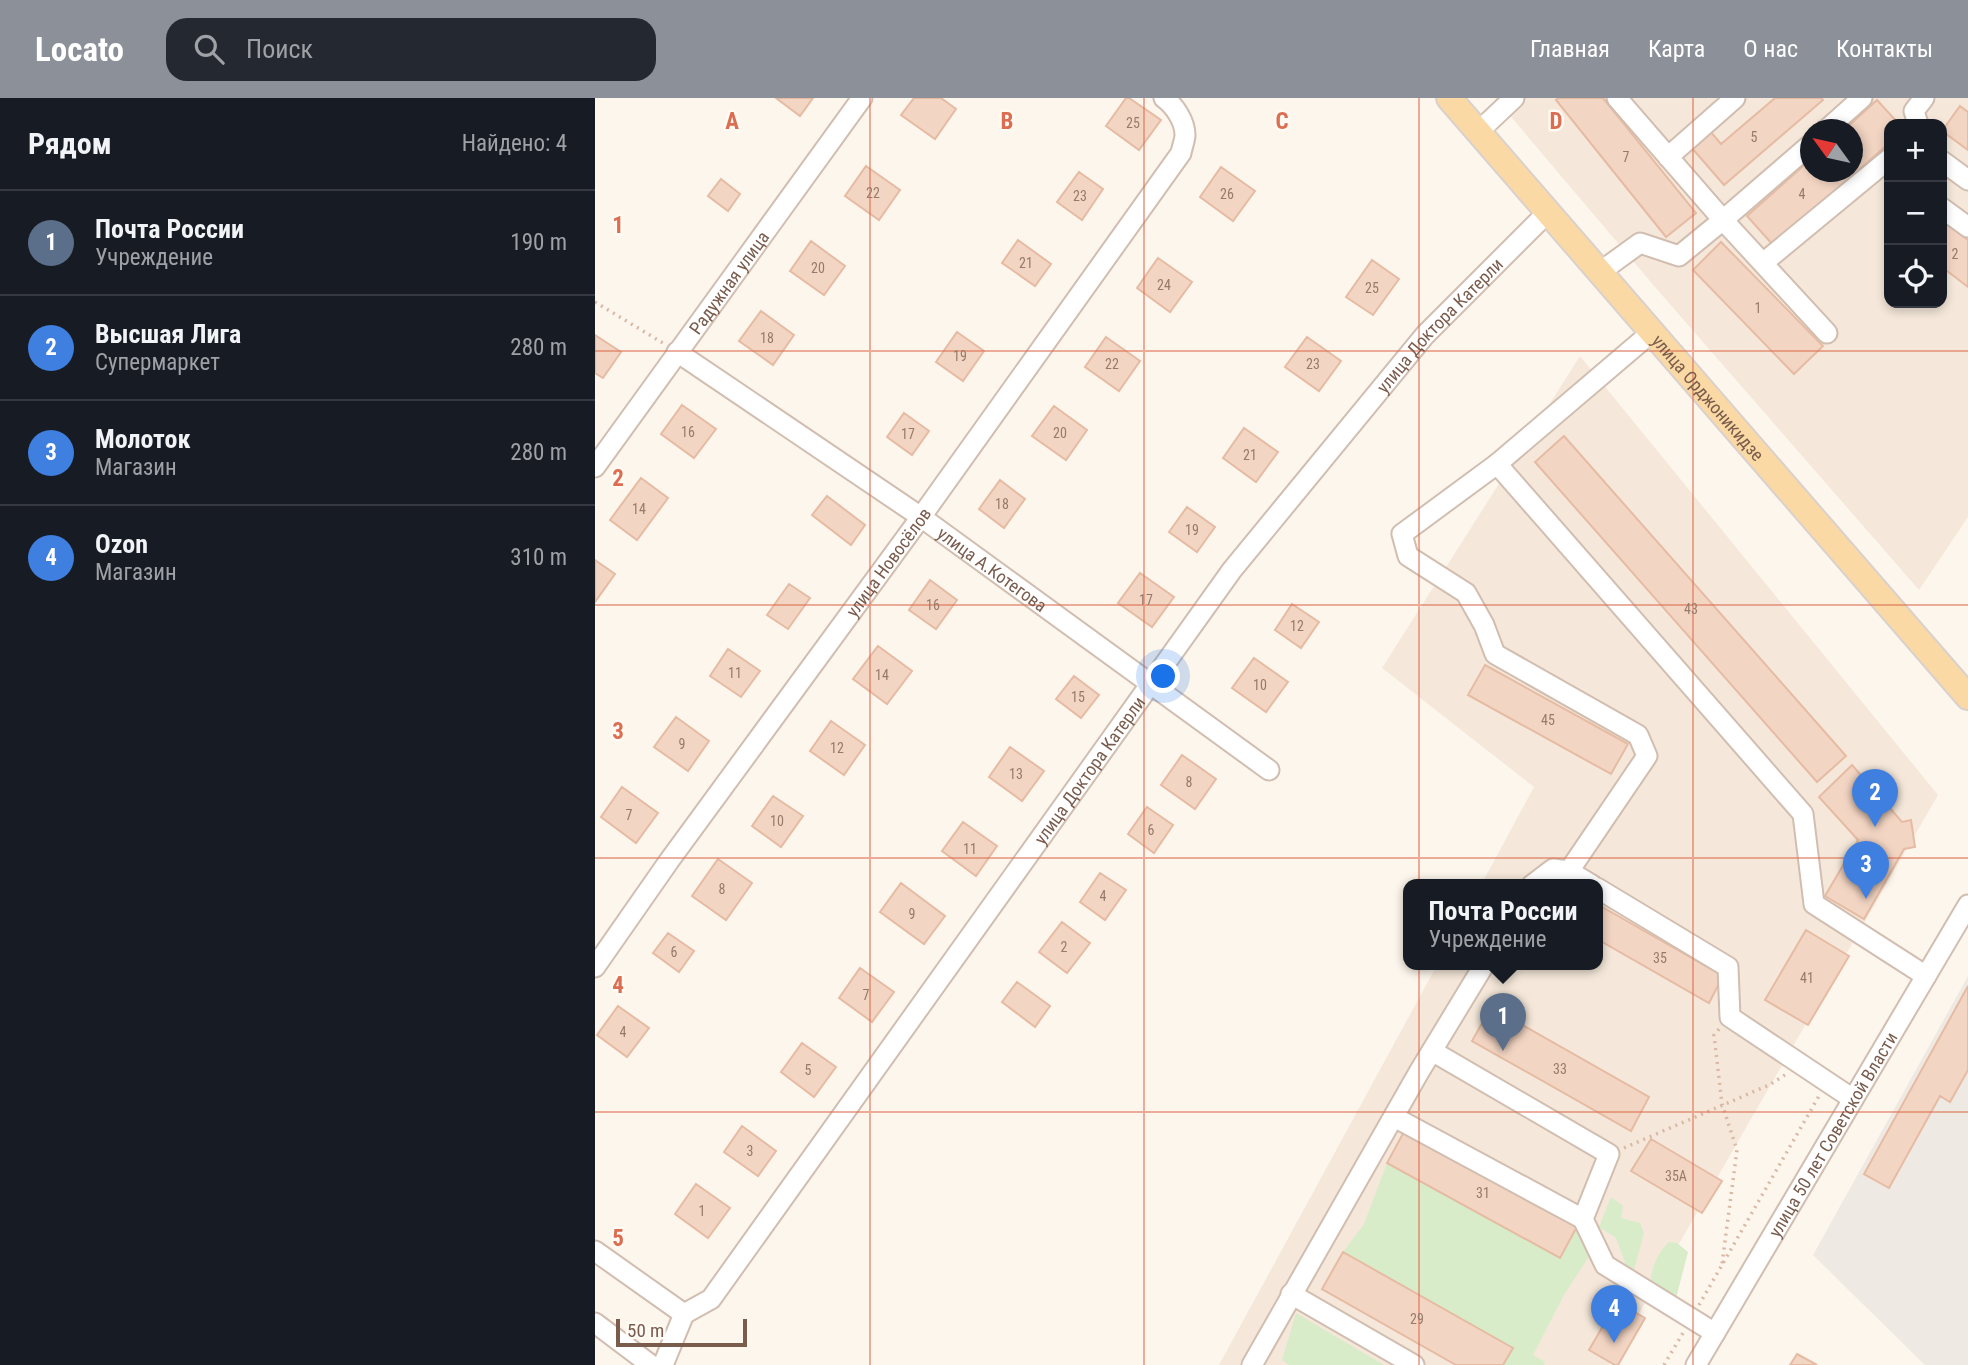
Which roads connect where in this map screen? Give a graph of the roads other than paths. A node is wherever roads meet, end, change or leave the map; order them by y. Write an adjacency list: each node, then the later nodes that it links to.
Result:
1 (862, 98): 25 (street, Радужная улица)
2 (1164, 98): 28 (street, улица Новосёлов)
3 (1449, 98): 11 (main road, улица Орджоникидзе)
4 (1514, 98): 11 (street)
5 (1617, 98): 13 (street)
6 (1735, 98): 13 (street)
7 (1862, 98): 9 (street)
8 (1924, 98): 10 (street)
9 (1838, 119)
10 (1916, 119)
11 (1478, 132): 18 (main road, улица Орджоникидзе)
12 (1800, 154): 19 (street)
13 (1668, 157): 19 (street)
14 (1947, 165): 16 (street)
15 (1884, 166): 21 (street)
16 (1968, 180)
17 (1947, 212): 20 (street)
18 (1547, 213): 22 (main road, улица Орджоникидзе); 29 (street, улица Доктора Катерли)
19 (1723, 220): 21 (street); 22 (street)
20 (1968, 228)
21 (1763, 263): 24 (street)
22 (1600, 272): 23 (main road, улица Орджоникидзе)
23 (1652, 332): 26 (street); 30 (main road, улица Орджоникидзе)
24 (1828, 333)
25 (677, 352): 27 (street, Радужная улица); 28 (street, улица А.Котегова)
26 (1497, 464): 32 (street); 39 (street)
27 (595, 467)
28 (922, 517): 29 (street, улица А.Котегова); 37 (street, улица Новосёлов)
29 (1151, 683): 31 (street, улица А.Котегова); 46 (street, улица Доктора Катерли)
30 (1968, 697)
31 (1269, 770)
32 (1569, 871): 33 (street); 34 (street)
33 (1540, 879)
34 (1582, 879)
35 (1603, 891): 41 (street)
36 (1968, 905): 39 (street, улица 50 лет Советской Власти)
37 (595, 967)
38 (1481, 970): 40 (street)
39 (1926, 976): 41 (street, улица 50 лет Советской Власти)
40 (1433, 1051): 42 (street); 43 (street)
41 (1853, 1099): 48 (street, улица 50 лет Советской Власти)
42 (1394, 1117): 43 (street); 45 (street)
43 (1583, 1219): 48 (street)
44 (595, 1251): 46 (street)
45 (1291, 1294): 49 (street); 52 (street)
46 (684, 1314): 51 (street)
47 (595, 1323): 50 (street)
48 (1714, 1332): 53 (street, улица 50 лет Советской Власти)
49 (1258, 1363)
50 (652, 1365)
51 (663, 1365)
52 (1414, 1365)
53 (1696, 1365)

